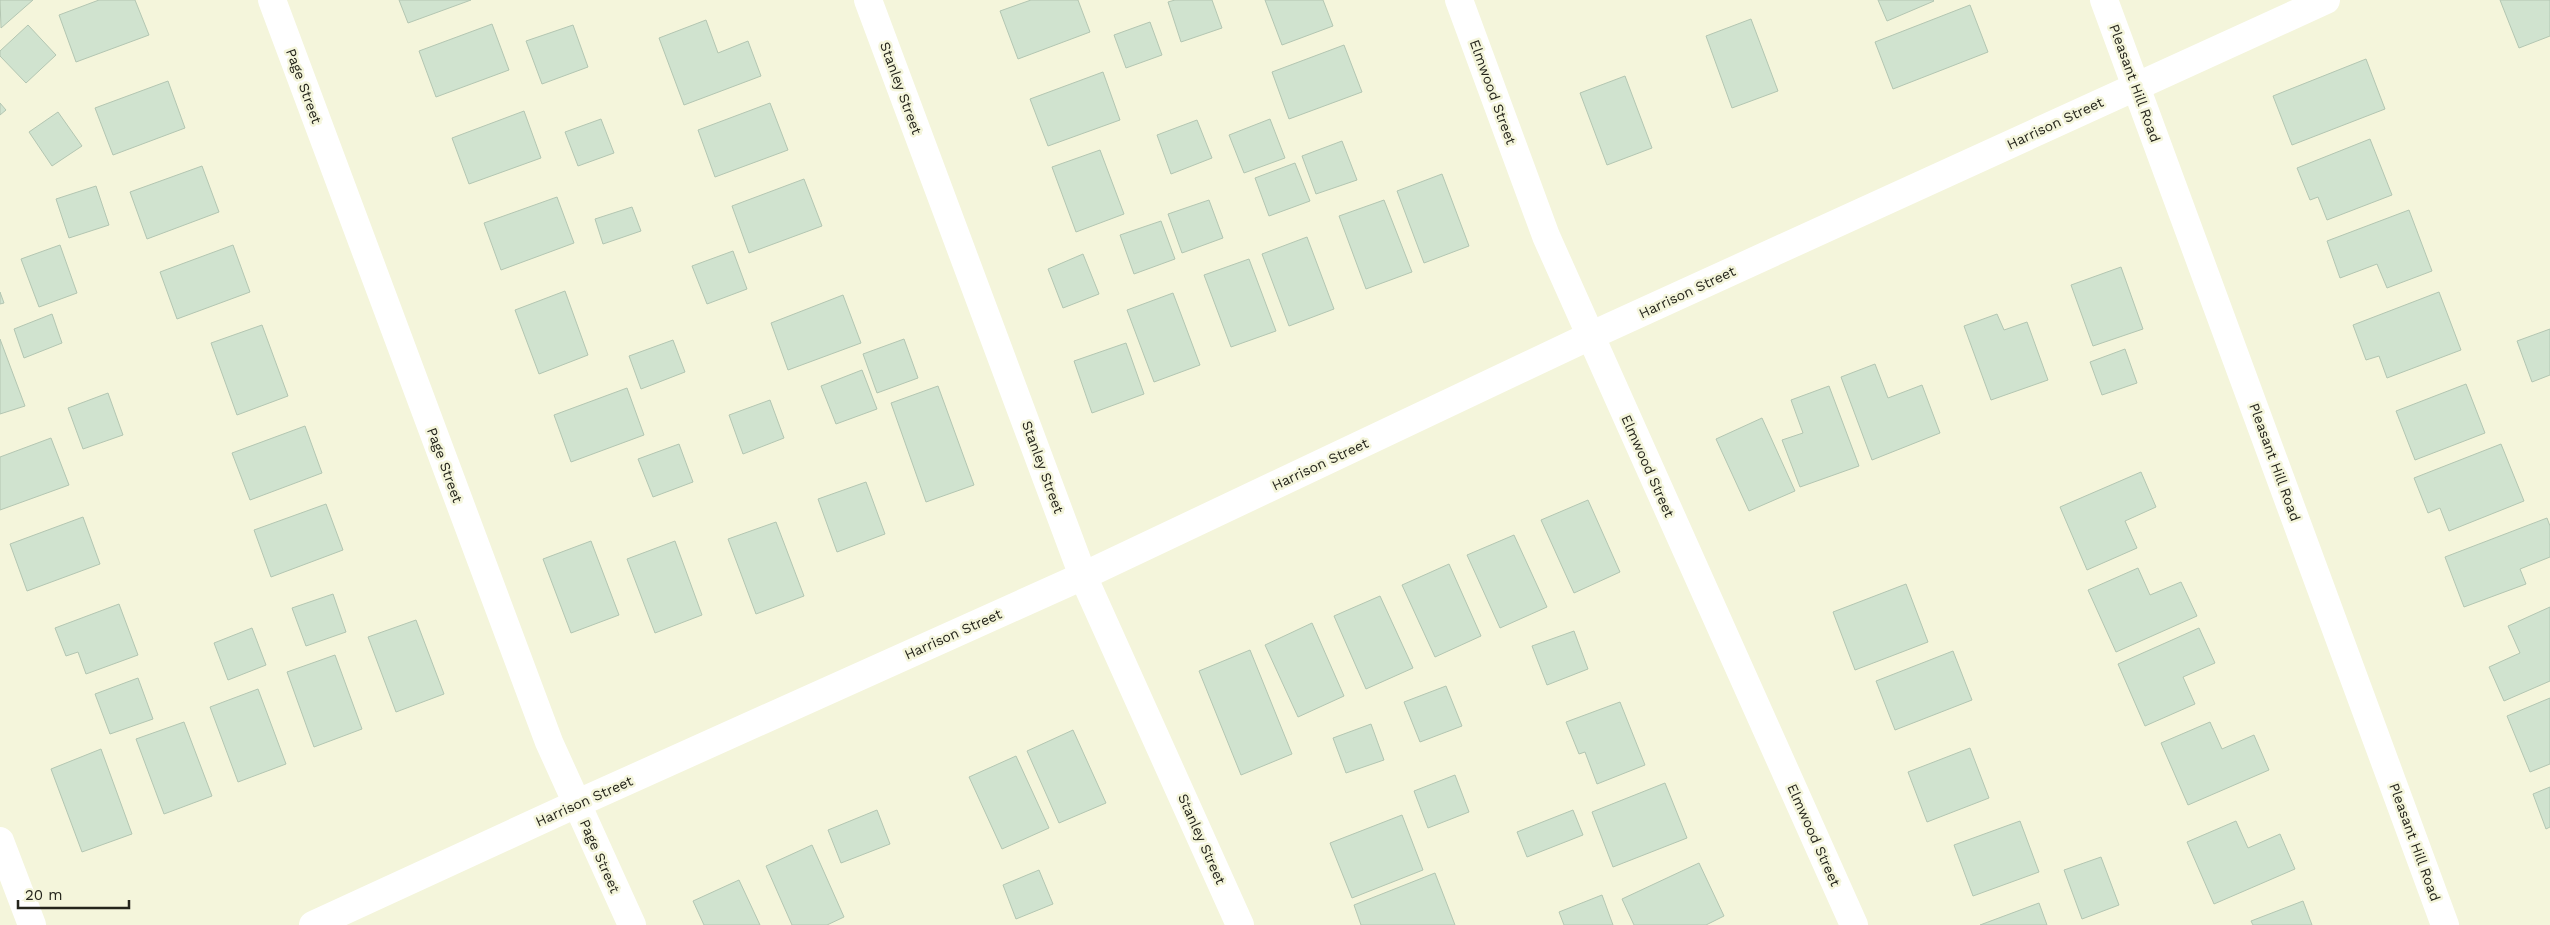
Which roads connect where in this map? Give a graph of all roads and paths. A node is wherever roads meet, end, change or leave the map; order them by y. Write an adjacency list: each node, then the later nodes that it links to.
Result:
1 (272, 0): 9 (street, Page Street)
2 (868, 0): 8 (street, Stanley Street)
3 (1459, 0): 7 (street, Elmwood Street)
4 (2104, 0): 6 (street, Pleasant Hill Road)
5 (2326, 0): 6 (street, Harrison Street)
6 (2136, 86): 7 (street, Harrison Street); 16 (street, Pleasant Hill Road)
7 (1590, 336): 8 (street, Harrison Street); 15 (street, Elmwood Street)
8 (1083, 576): 9 (street, Harrison Street); 14 (street, Stanley Street)
9 (576, 804): 12 (street, Harrison Street); 13 (street, Page Street)
10 (0, 841): 11 (street)
11 (32, 925)
12 (313, 925)
13 (632, 925)
14 (1240, 925)
15 (1854, 925)
16 (2445, 925)

